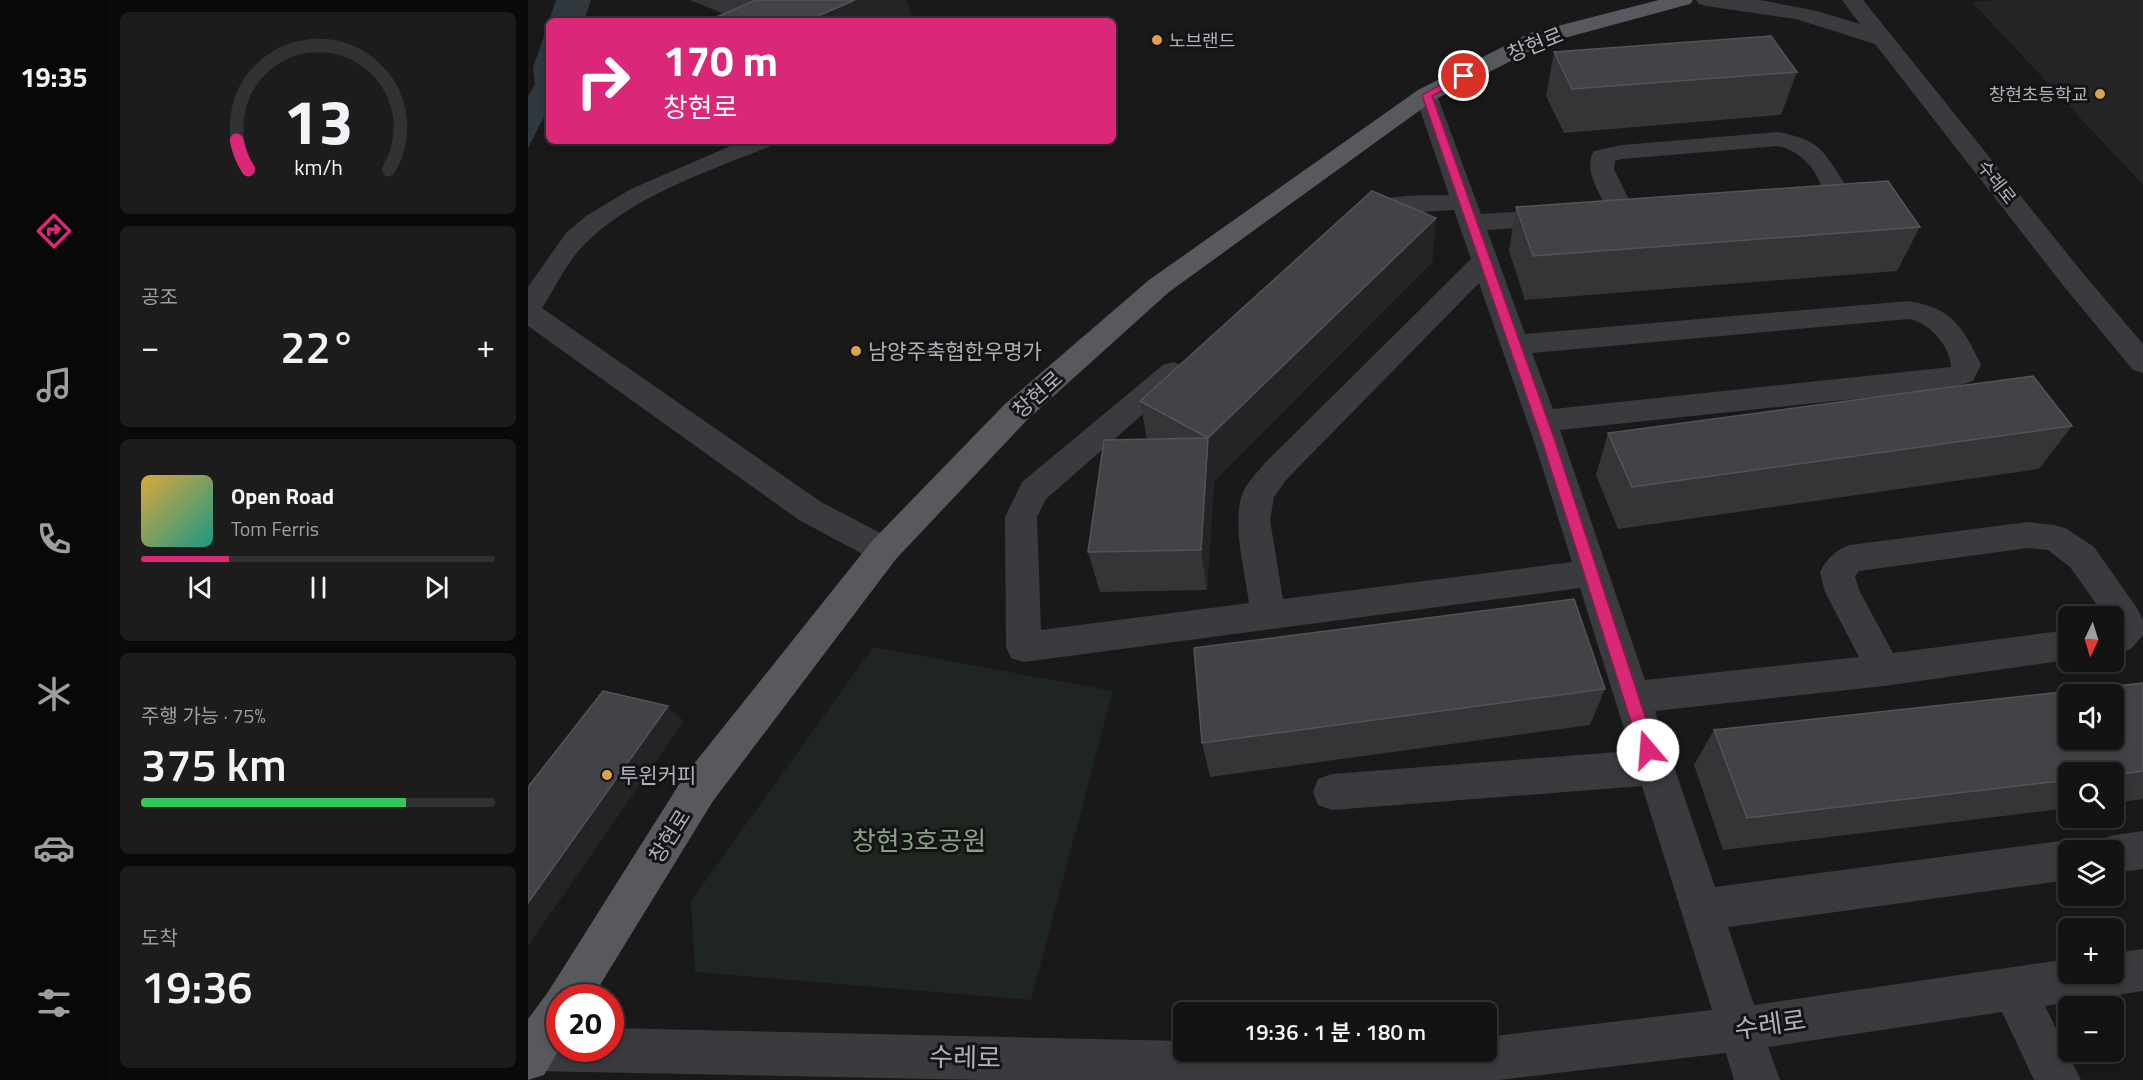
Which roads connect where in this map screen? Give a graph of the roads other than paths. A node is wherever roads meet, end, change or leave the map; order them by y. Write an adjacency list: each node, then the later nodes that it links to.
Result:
1 (1683, 0): 5 (main road, 창현로)
2 (1706, 0): 4 (street)
3 (1852, 0): 4 (street, 수레로)
4 (1884, 39): 14 (street, 수레로)
5 (1426, 95): 8 (street); 16 (main road, 창현로)
6 (756, 144): 11 (street)
7 (1771, 200): 8 (street)
8 (1468, 213): 9 (street); 10 (street)
9 (1340, 231)
10 (1485, 261): 12 (street); 19 (street)
11 (528, 310): 16 (street)
12 (1515, 345): 15 (street); 15 (street)
13 (1196, 353): 19 (street)
14 (2143, 363)
15 (1542, 421): 17 (street)
16 (884, 550): 32 (main road, 창현로)
17 (1591, 573): 19 (street); 24 (street)
18 (2117, 606): 23 (street)
19 (1268, 615)
20 (2124, 617): 21 (street)
21 (2124, 634)
22 (2058, 646): 23 (street)
23 (1884, 670): 24 (street)
24 (1631, 698): 25 (street)
25 (1654, 767): 26 (street); 30 (street)
26 (1332, 792)
27 (2143, 850): 28 (street)
28 (2124, 853)
29 (2058, 861): 30 (street)
30 (1700, 910): 34 (street)
31 (2143, 970): 33 (street, 수레로)
32 (576, 984)
33 (2014, 990): 34 (street, 수레로); 39 (street)
34 (1739, 1029): 37 (street, 수레로); 38 (street)
35 (546, 1031): 36 (main road)
36 (531, 1054): 37 (street, 수레로)
37 (1395, 1075)
38 (1757, 1080)
39 (2058, 1080)

